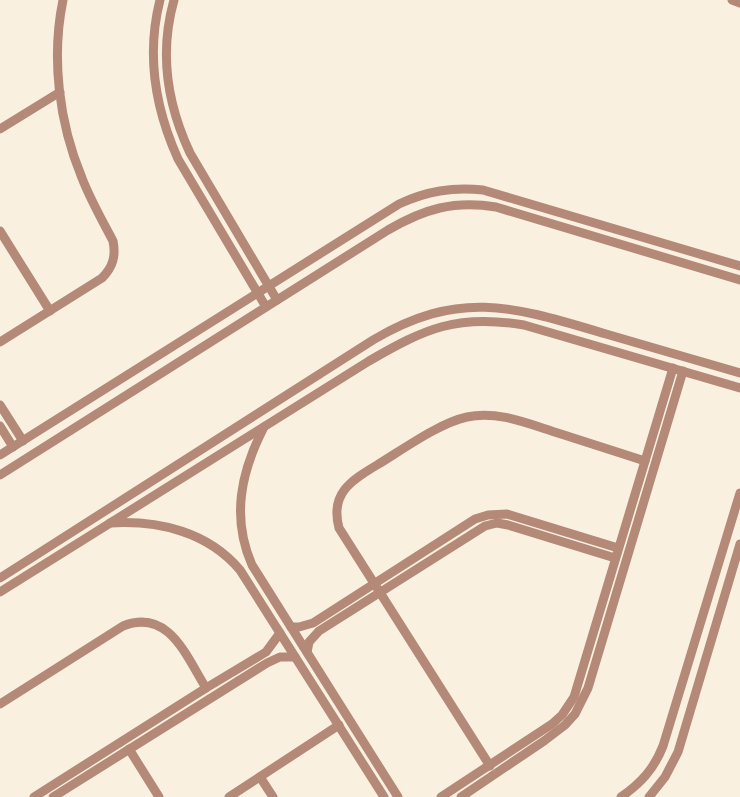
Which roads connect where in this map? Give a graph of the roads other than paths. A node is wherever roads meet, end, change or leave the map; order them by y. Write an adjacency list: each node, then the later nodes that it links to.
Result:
1 (63, 0): 6 (street)
2 (160, 0): 12 (street)
3 (174, 0): 11 (street)
4 (732, 0): 5 (street)
5 (740, 3)
6 (60, 92): 7 (street); 15 (street)
7 (0, 129)
8 (0, 230): 15 (street)
9 (740, 266): 11 (street)
10 (740, 280): 13 (street)
11 (269, 286): 12 (street); 13 (street)
12 (258, 293): 14 (street); 24 (street)
13 (277, 300): 14 (street)
14 (266, 307): 28 (street)
15 (50, 311): 16 (street)
16 (0, 342)
17 (673, 368): 18 (street); 23 (street); 27 (street)
18 (683, 371): 20 (street); 56 (street)
19 (740, 374): 34 (street)
20 (740, 388)
21 (0, 405): 24 (street)
22 (0, 426): 25 (street)
23 (264, 426): 30 (street); 38 (street)
24 (23, 441): 25 (street)
25 (13, 447): 26 (street)
26 (0, 455)
27 (645, 461): 32 (street); 35 (street)
28 (0, 475)
29 (740, 494): 57 (street)
30 (109, 524): 36 (street); 39 (street)
31 (740, 544): 58 (street)
32 (618, 548): 33 (street); 35 (street)
33 (615, 558): 37 (street); 46 (street)
34 (0, 578)
35 (374, 584): 37 (street); 38 (street)
36 (0, 592)
37 (380, 592): 40 (street); 46 (street)
38 (291, 627): 40 (street)
39 (280, 633): 41 (street); 42 (street)
40 (306, 652): 54 (street)
41 (295, 657): 44 (street); 45 (street)
42 (206, 688): 43 (street); 48 (street)
43 (0, 704)
44 (339, 726): 47 (street); 53 (street)
45 (129, 749): 49 (street); 50 (street)
46 (490, 766): 55 (street)
47 (260, 776): 51 (street); 52 (street)
48 (34, 797)
49 (53, 797)
50 (159, 797)
51 (229, 797)
52 (273, 797)
53 (384, 797)
54 (398, 797)
55 (441, 797)
56 (461, 797)
57 (621, 797)
58 (648, 797)

